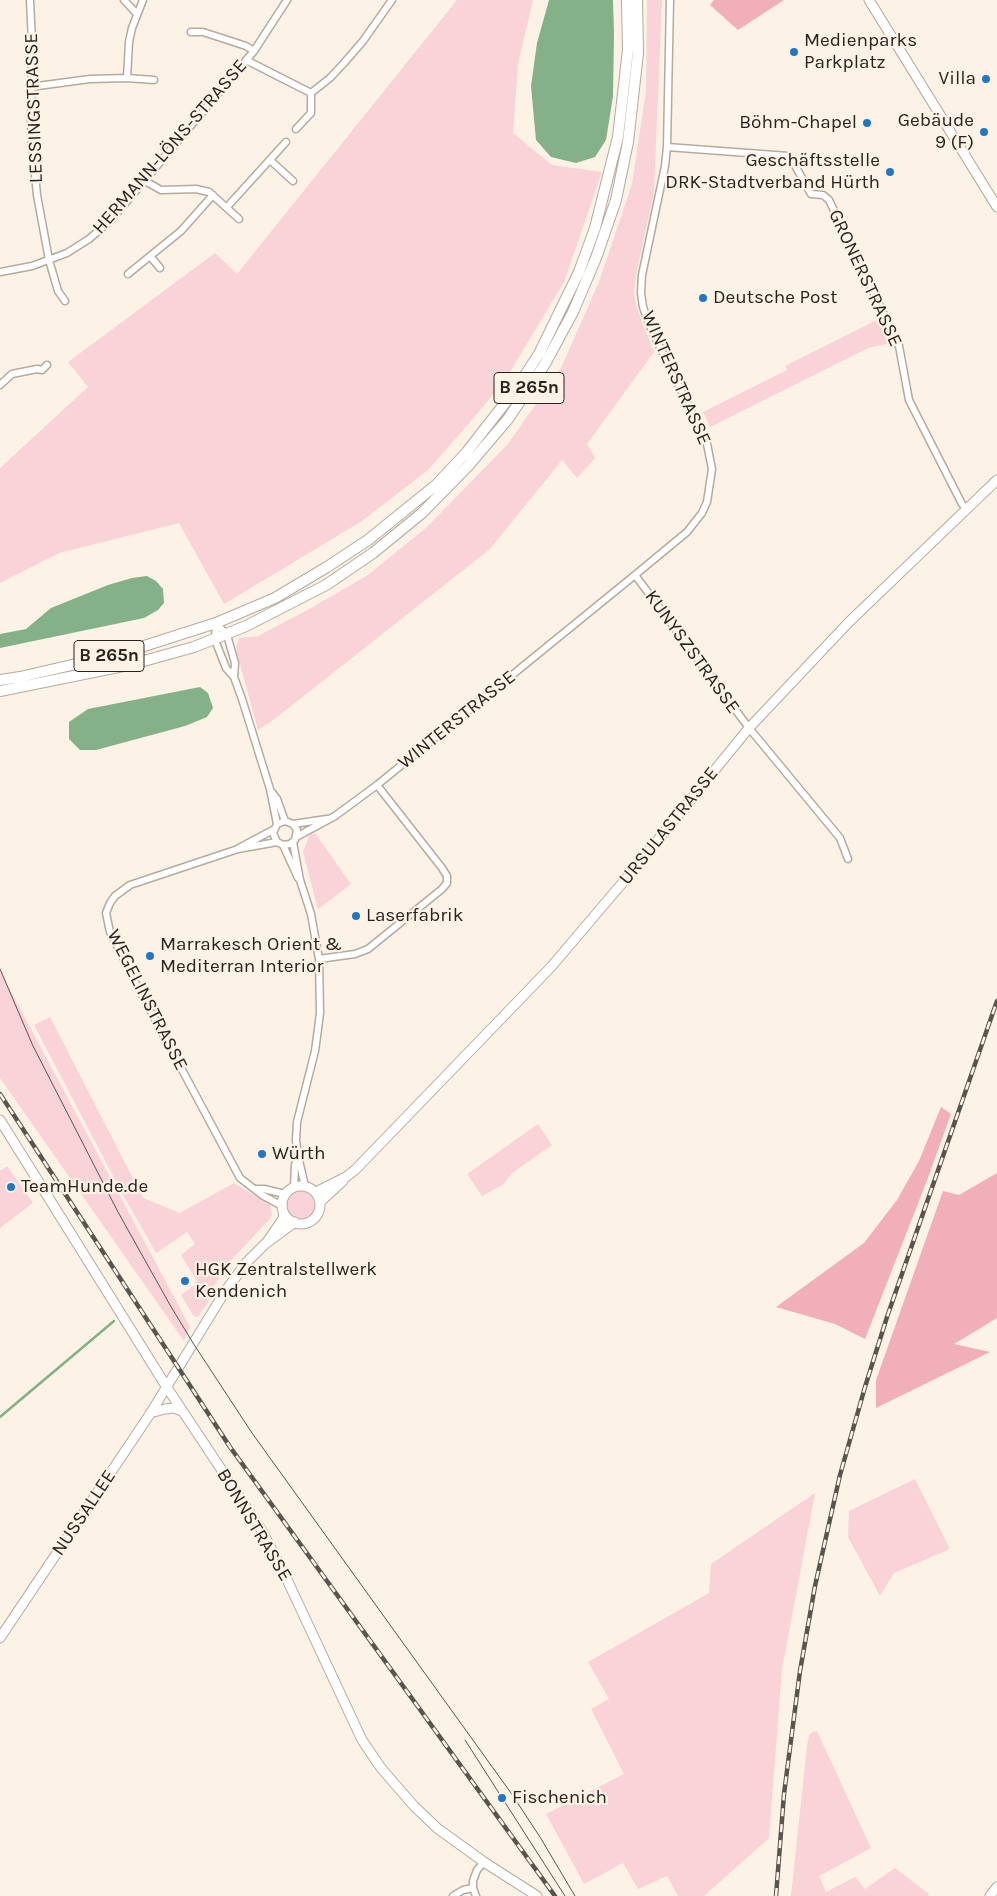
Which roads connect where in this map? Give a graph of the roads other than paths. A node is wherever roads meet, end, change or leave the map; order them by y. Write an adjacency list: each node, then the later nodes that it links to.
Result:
1 (30, 0): 16 (street, LESSINGSTRASSE)
2 (124, 0): 10 (street)
3 (143, 0): 10 (street)
4 (287, 0): 12 (street, HERMANN-LÖNS-STRASSE)
5 (392, 0): 17 (street)
6 (627, 0): 39 (main road, B 265n)
7 (637, 0): 40 (main road, B 265n)
8 (670, 0): 20 (street, WINTERSTRASSE)
9 (869, 0): 25 (street)
10 (138, 14): 14 (street)
11 (191, 32): 12 (street)
12 (254, 52): 13 (street, HERMANN-LÖNS-STRASSE)
13 (246, 60): 17 (street); 22 (street, HERMANN-LÖNS-STRASSE)
14 (127, 78): 15 (street); 16 (street)
15 (154, 80)
16 (30, 88): 29 (street, LESSINGSTRASSE)
17 (311, 93): 18 (street)
18 (296, 129)
19 (286, 142): 21 (street)
20 (667, 147): 37 (street, GRONERSTRASSE); 38 (street, WINTERSTRASSE)
21 (270, 160): 23 (street); 26 (street)
22 (145, 181): 24 (street); 29 (street, HERMANN-LÖNS-STRASSE)
23 (294, 181)
24 (213, 195): 26 (street); 28 (street)
25 (997, 207)
26 (227, 208): 27 (street)
27 (239, 219)
28 (150, 256): 30 (street); 32 (street)
29 (49, 260): 31 (street, HERMANN-LÖNS-STRASSE); 33 (street, LESSINGSTRASSE)
30 (160, 268)
31 (0, 272)
32 (128, 274)
33 (65, 301)
34 (47, 365): 35 (street)
35 (0, 385)
36 (997, 480): 37 (street, URSULASTRASSE)
37 (967, 509): 45 (street, URSULASTRASSE)
38 (636, 575): 45 (street, KUNYSZSTRASSE); 46 (street, WINTERSTRASSE)
39 (216, 623): 40 (street); 41 (street); 43 (main road, B 265n)
40 (227, 635): 41 (main road, B 265n); 42 (street)
41 (215, 640): 42 (street); 44 (main road, B 265n)
42 (234, 677): 47 (street)
43 (0, 680)
44 (0, 691)
45 (748, 728): 56 (street, KUNYSZSTRASSE); 61 (street, URSULASTRASSE)
46 (377, 785): 48 (street, WINTERSTRASSE); 58 (street)
47 (270, 789): 49 (street); 50 (street)
48 (328, 819): 51 (street, WINTERSTRASSE); 53 (street, WINTERSTRASSE)
49 (285, 821): 50 (street); 51 (street)
50 (277, 824): 52 (street)
51 (293, 824): 53 (street)
52 (273, 830): 54 (street); 55 (street, WEGELINSTRASSE)
53 (294, 840): 54 (street); 57 (street)
54 (280, 844): 55 (street, WEGELINSTRASSE); 57 (street)
55 (238, 849): 64 (street, WEGELINSTRASSE)
56 (848, 859)
57 (300, 880): 58 (street)
58 (319, 958): 60 (street)
59 (0, 1120): 71 (street, BONNSTRASSE)
60 (298, 1156): 62 (street); 63 (street)
61 (346, 1177): 65 (street, URSULASTRASSE); 67 (street, URSULASTRASSE)
62 (305, 1186): 63 (street); 65 (street)
63 (294, 1187): 66 (street)
64 (256, 1189): 66 (street); 68 (street, WEGELINSTRASSE)
65 (316, 1192): 67 (street)
66 (285, 1194): 68 (street, URSULASTRASSE)
67 (320, 1202): 69 (street, URSULASTRASSE)
68 (283, 1209): 69 (street); 70 (street, URSULASTRASSE)
69 (295, 1222): 70 (street, URSULASTRASSE)
70 (265, 1244): 71 (street, URSULASTRASSE)
71 (166, 1386): 72 (street, BONNSTRASSE); 73 (street, NUSSALLEE)
72 (182, 1411): 73 (street); 75 (street, BONNSTRASSE)
73 (150, 1414): 74 (street, NUSSALLEE)
74 (0, 1638)
75 (484, 1862): 77 (street); 80 (street, BONNSTRASSE)
76 (997, 1887): 81 (street)
77 (473, 1888): 78 (street); 79 (street)
78 (453, 1896)
79 (476, 1896)
80 (537, 1896)
81 (990, 1896)

